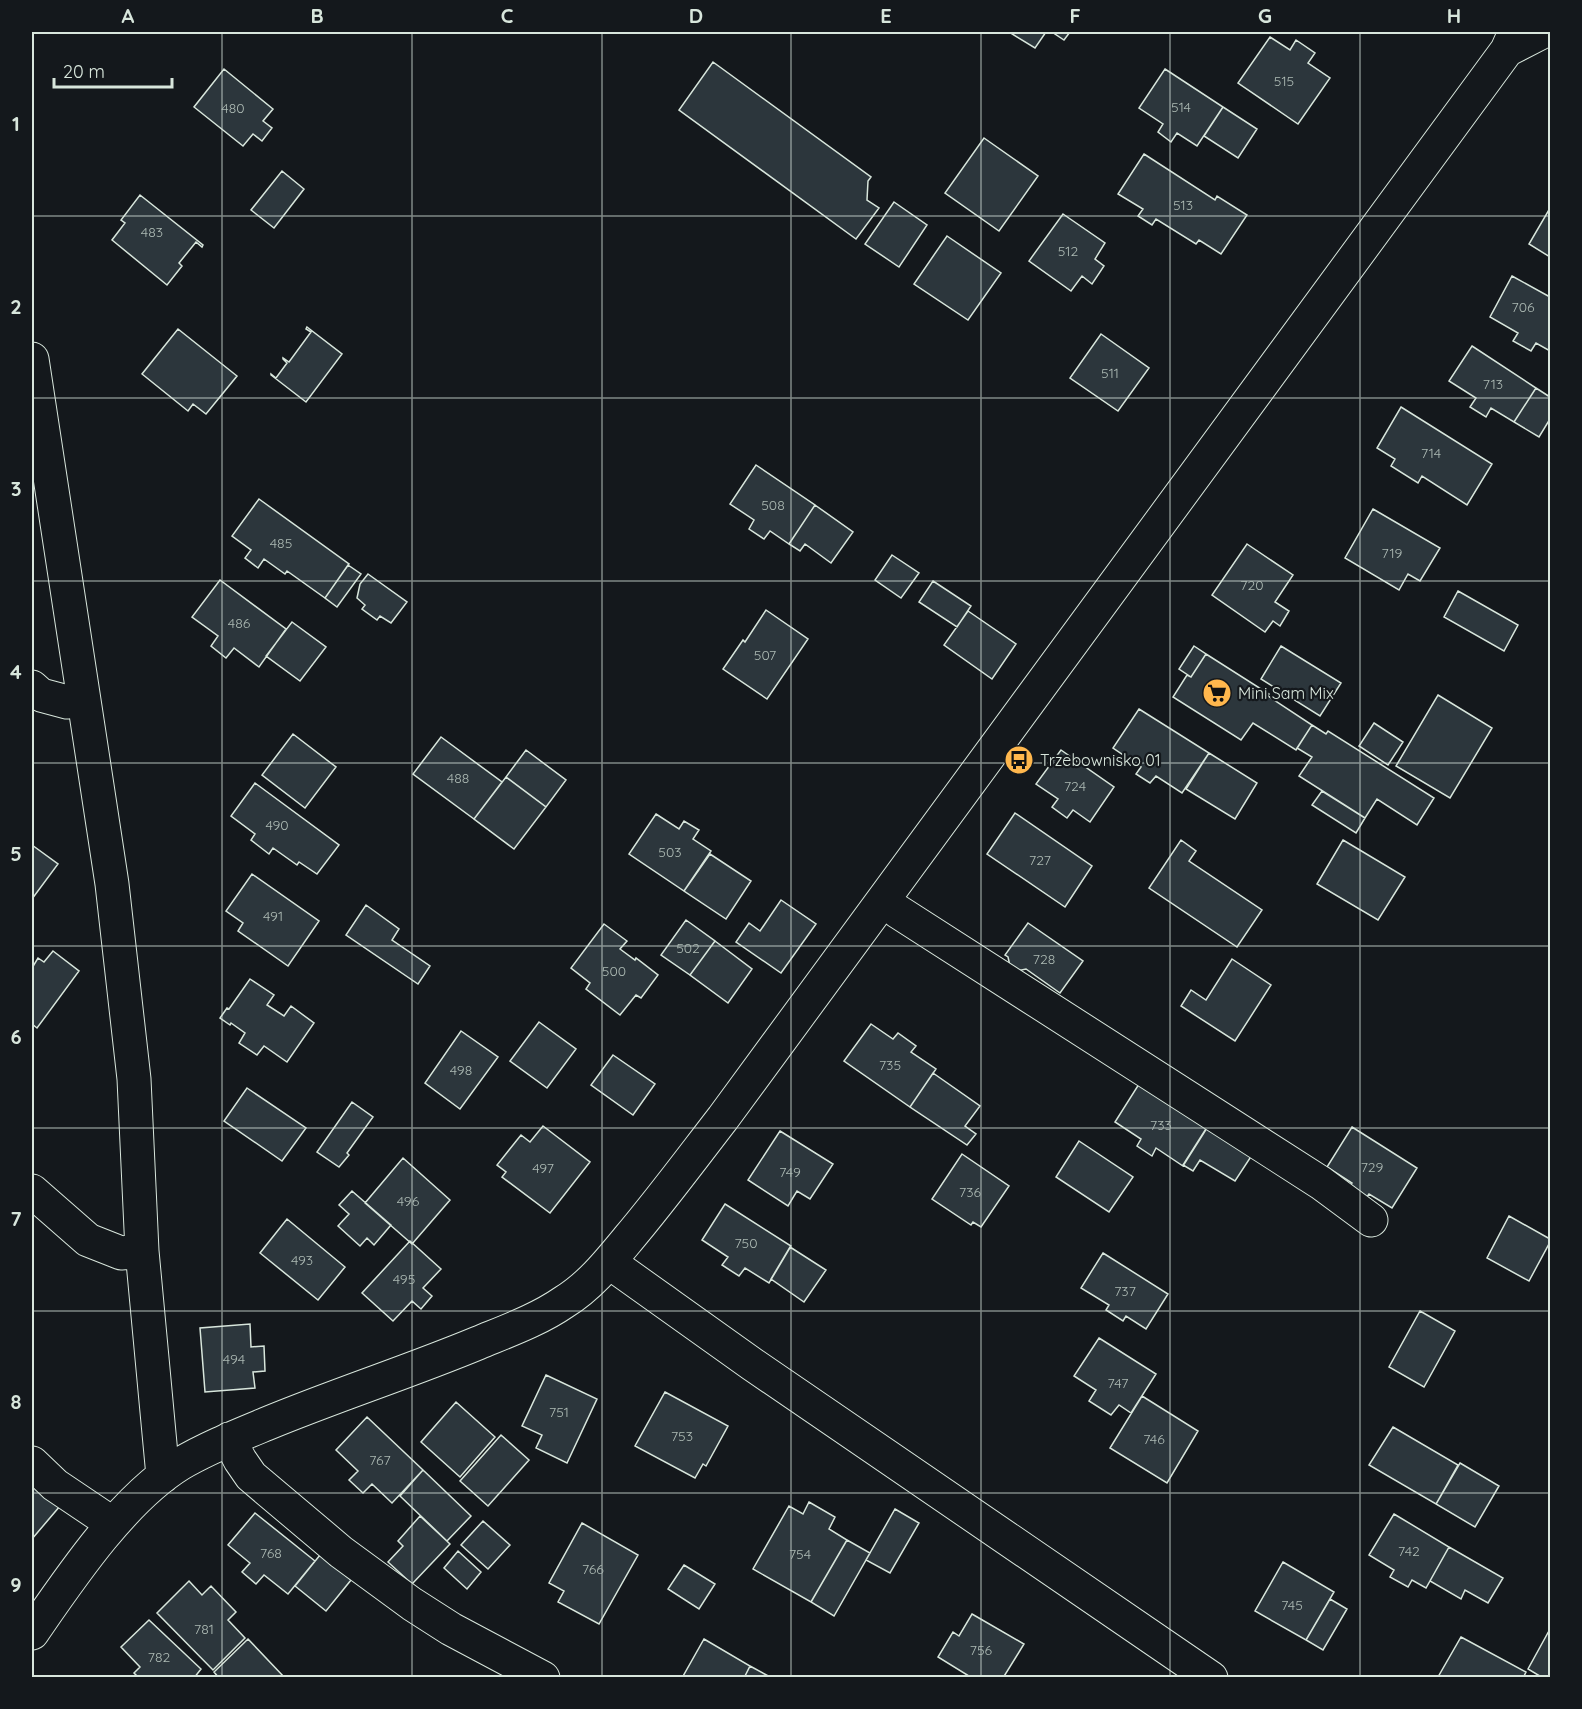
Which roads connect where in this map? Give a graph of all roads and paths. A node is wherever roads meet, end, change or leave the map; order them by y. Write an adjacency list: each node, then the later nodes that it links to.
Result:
1 (1542, 32): 2 (street)
2 (1511, 41): 6 (street)
3 (32, 359): 5 (street)
4 (32, 687): 5 (street)
5 (83, 698): 9 (street)
6 (884, 899): 8 (street); 10 (street)
7 (32, 1191): 9 (street)
8 (1371, 1220)
9 (142, 1251): 13 (street)
10 (609, 1262): 11 (street); 17 (street)
11 (229, 1439): 13 (street); 16 (street)
12 (32, 1463): 14 (street)
13 (163, 1476): 14 (street)
14 (113, 1524): 15 (street)
15 (32, 1633)
16 (543, 1677)
17 (1211, 1677)

